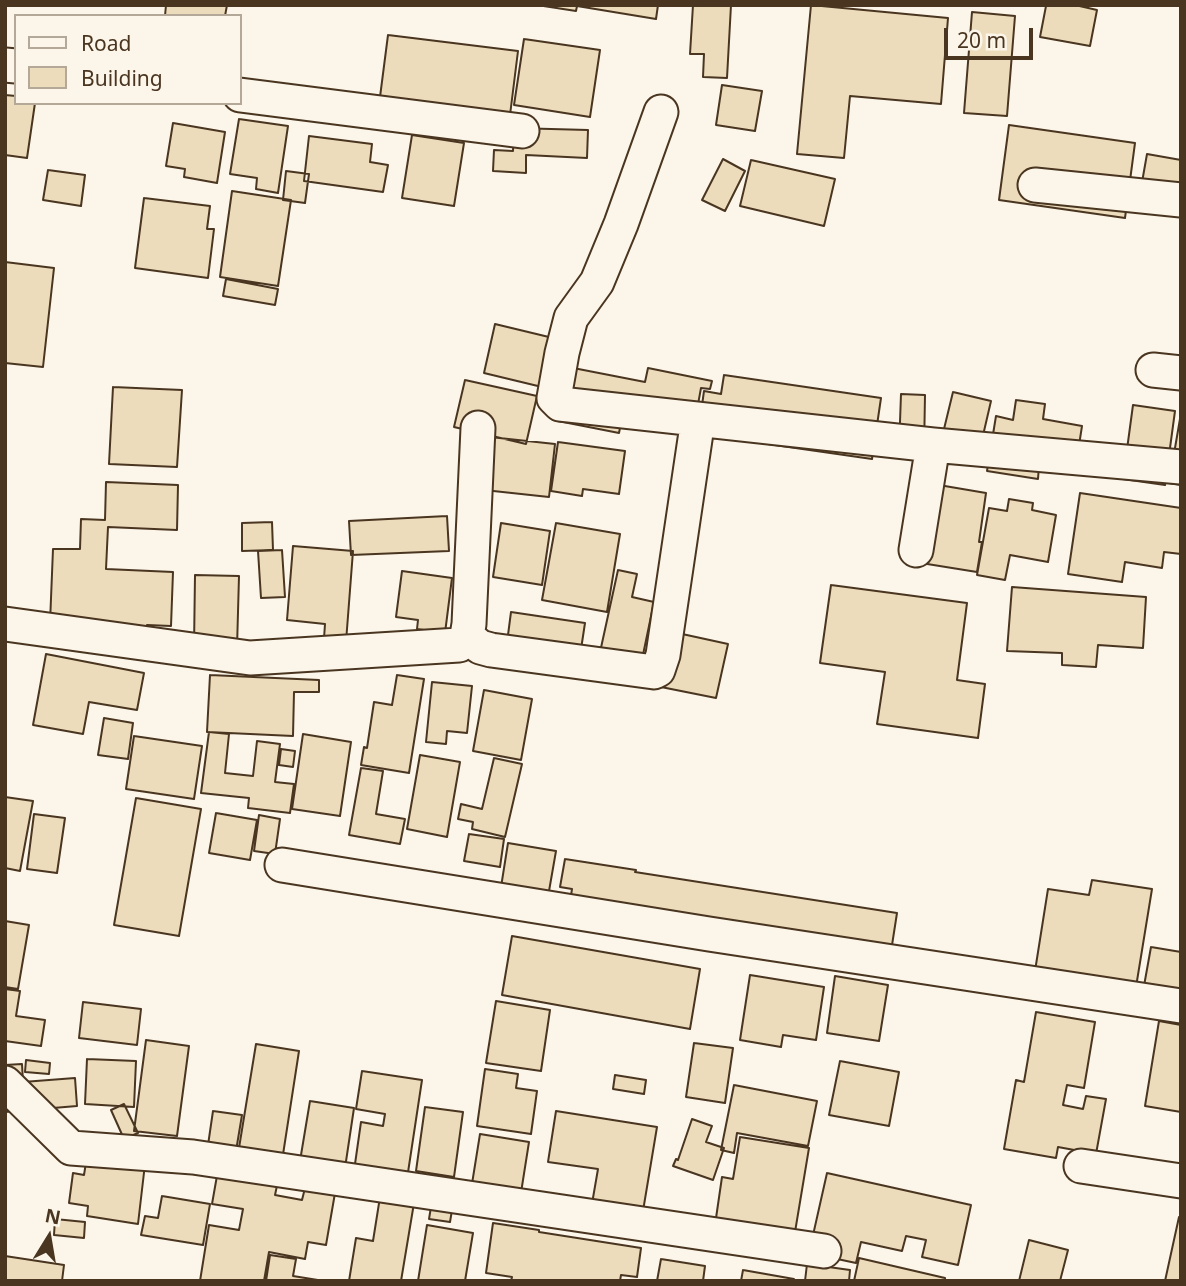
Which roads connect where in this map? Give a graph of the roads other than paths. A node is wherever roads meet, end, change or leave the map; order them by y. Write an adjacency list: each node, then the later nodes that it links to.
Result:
1 (242, 95): 3 (street)
2 (661, 111): 6 (street)
3 (522, 131)
4 (1035, 185): 5 (street)
5 (1181, 200)
6 (698, 419): 8 (street); 12 (street)
7 (478, 428): 12 (street)
8 (933, 445): 9 (street); 10 (street)
9 (1181, 467)
10 (916, 550)
11 (5, 624): 12 (street)
12 (467, 636)
13 (282, 865): 14 (street)
14 (1181, 1006)
15 (5, 1083): 18 (street)
16 (1081, 1166): 17 (street)
17 (1181, 1181)
18 (824, 1251)

